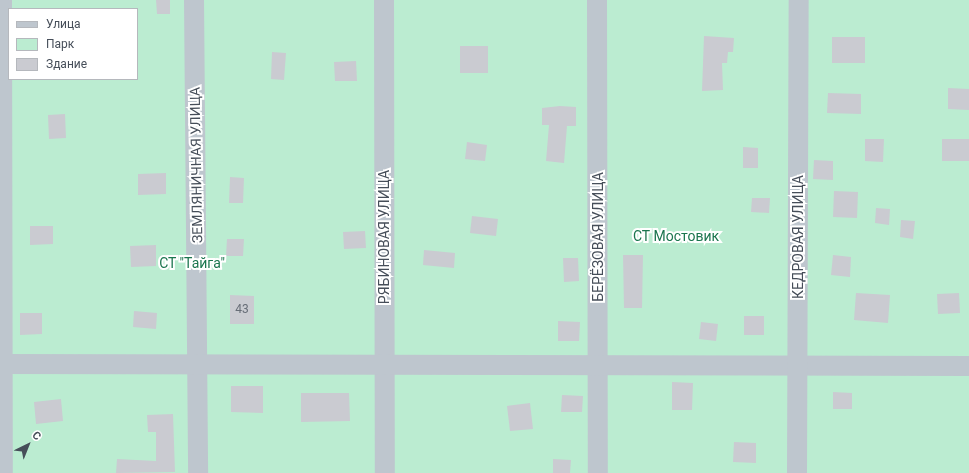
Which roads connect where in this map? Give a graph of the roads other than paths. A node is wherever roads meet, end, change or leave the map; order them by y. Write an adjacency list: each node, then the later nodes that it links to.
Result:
1 (2, 0): 6 (street)
2 (194, 0): 7 (street, ЗЕМЛЯНИЧНАЯ УЛИЦА)
3 (384, 0): 8 (street, РЯБИНОВАЯ УЛИЦА)
4 (597, 0): 9 (street, БЕРЁЗОВАЯ УЛИЦА)
5 (799, 0): 10 (street, КЕДРОВАЯ УЛИЦА)
6 (2, 364): 7 (street); 12 (street)
7 (198, 364): 8 (street); 13 (street, ЗЕМЛЯНИЧНАЯ УЛИЦА)
8 (384, 364): 9 (street); 14 (street, РЯБИНОВАЯ УЛИЦА)
9 (598, 365): 10 (street); 15 (street, БЕРЁЗОВАЯ УЛИЦА)
10 (798, 366): 11 (street); 16 (street, КЕДРОВАЯ УЛИЦА)
11 (969, 366)
12 (3, 473)
13 (198, 473)
14 (385, 473)
15 (598, 473)
16 (797, 473)

